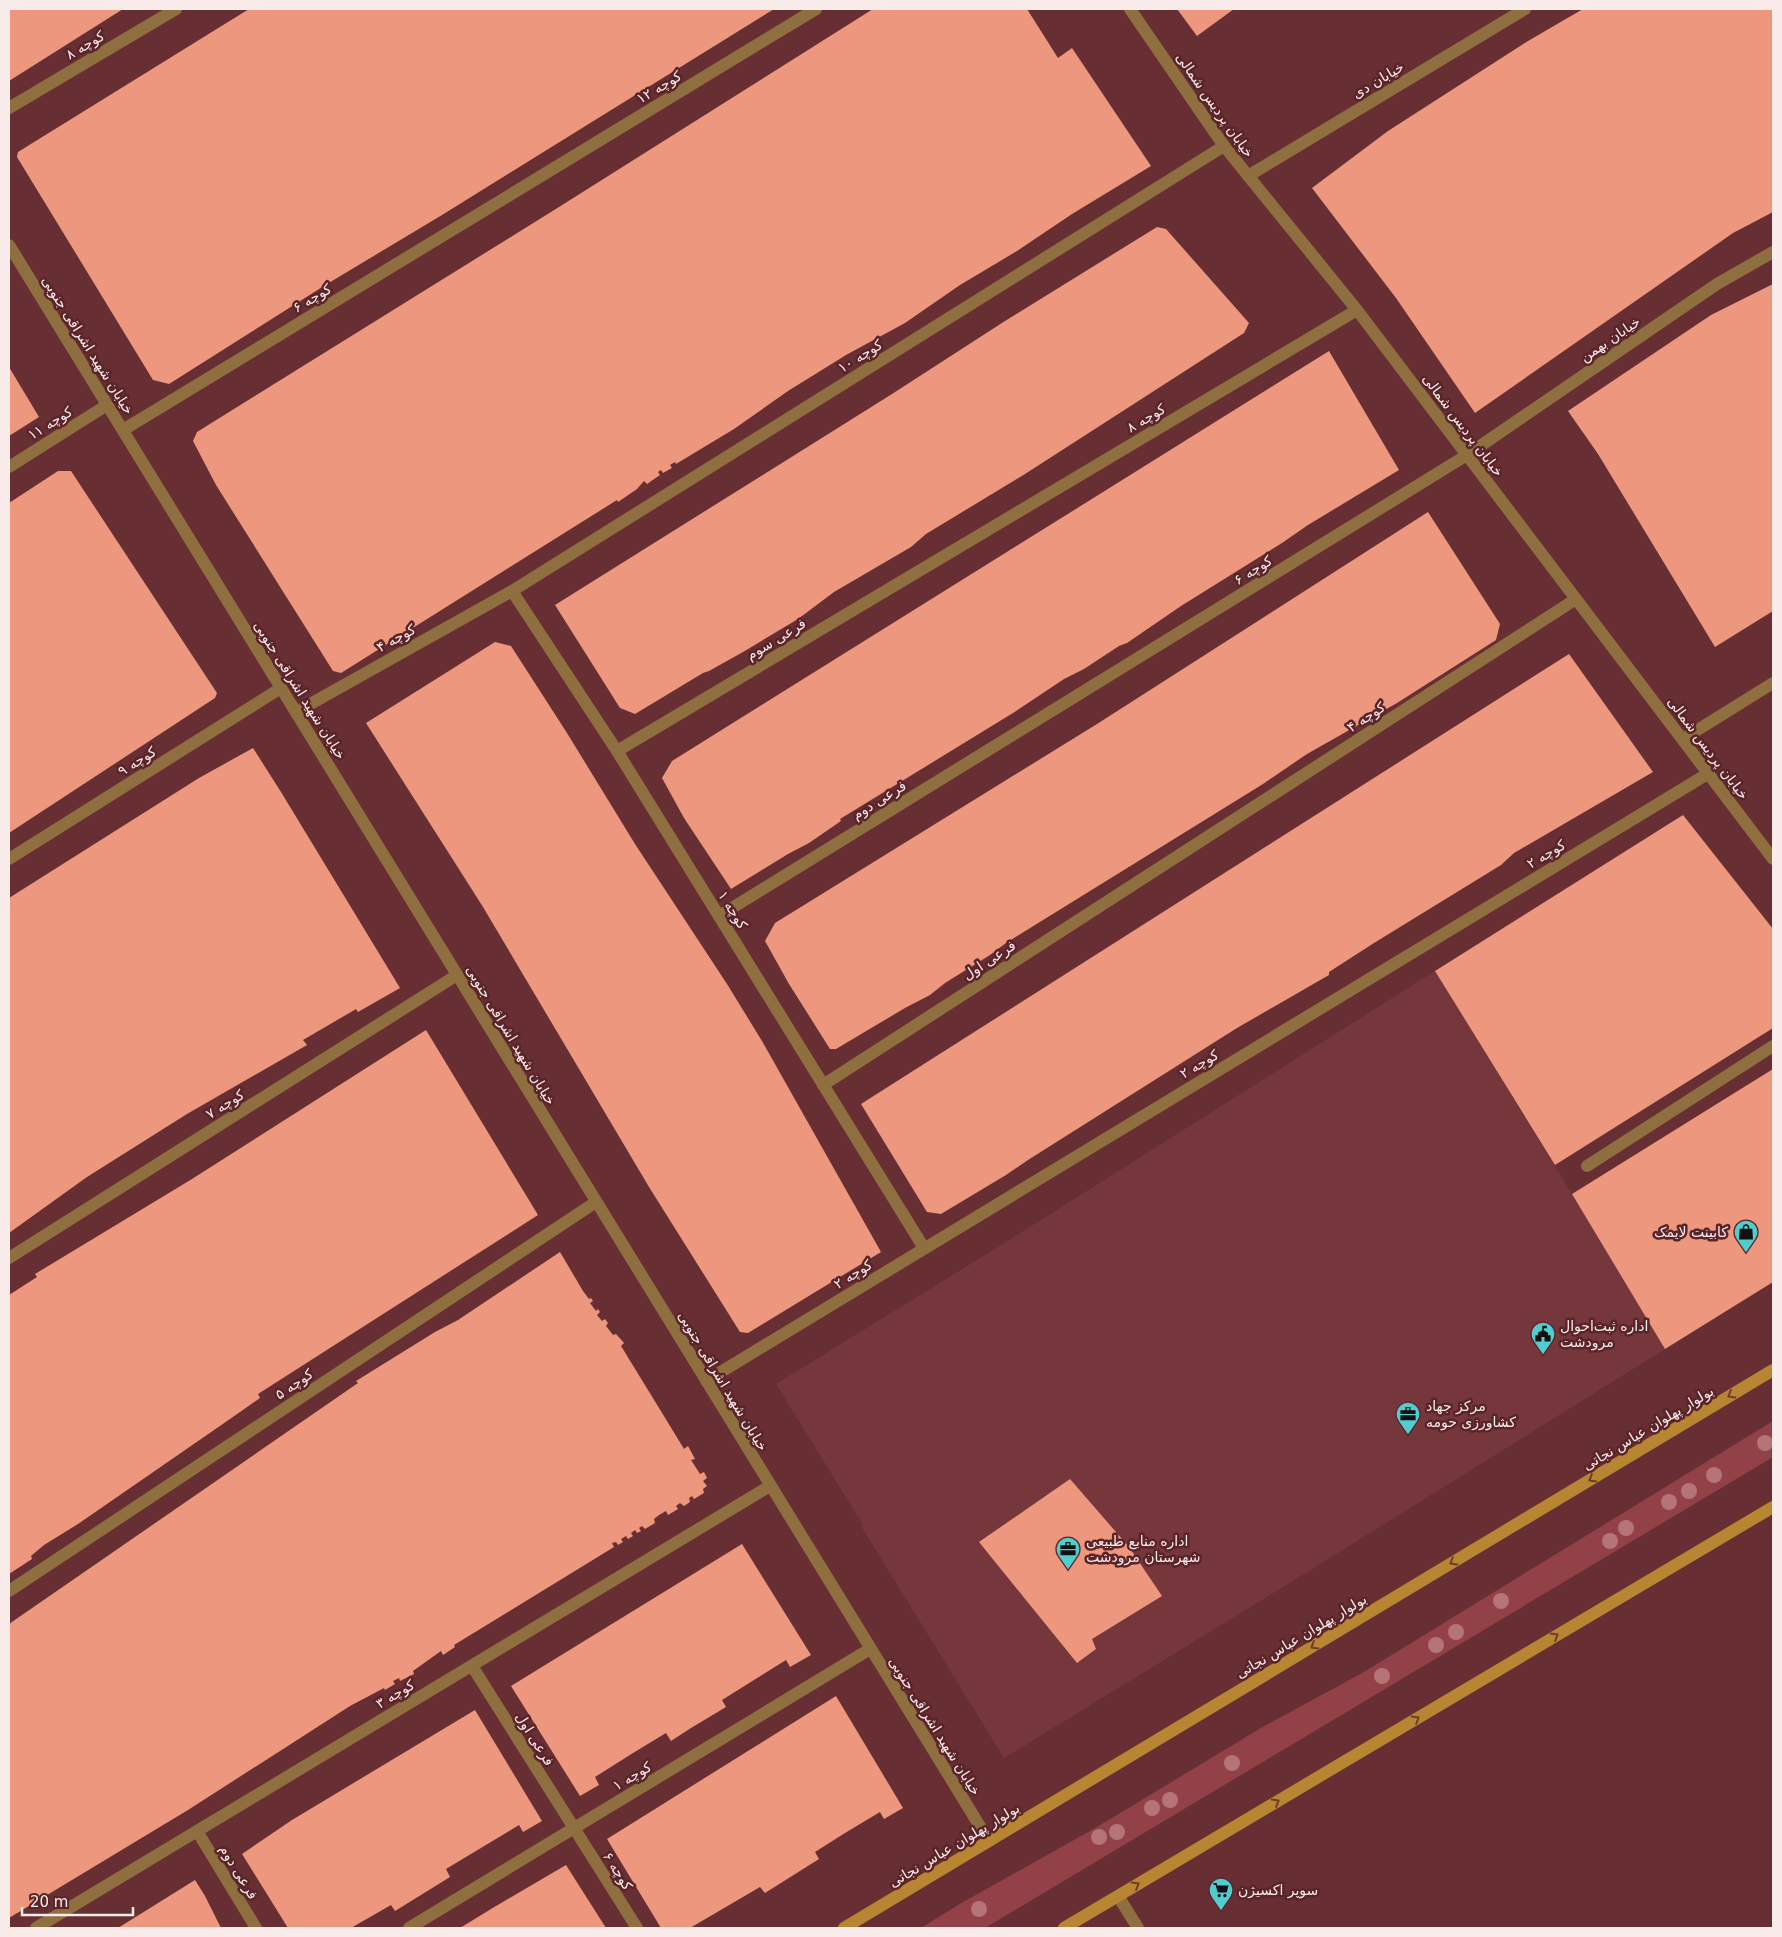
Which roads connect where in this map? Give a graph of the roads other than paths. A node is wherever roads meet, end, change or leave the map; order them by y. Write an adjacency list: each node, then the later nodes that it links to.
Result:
1 (176, 9): 5 (street, کوچه ۸)
2 (816, 9): 8 (street, کوچه ۱۲)
3 (1130, 9): 6 (street, خیابان پردیس شمالی)
4 (1525, 9): 7 (street, خیابان دی)
5 (9, 108)
6 (1224, 146): 7 (street, خیابان پردیس شمالی); 17 (street, کوچه ۱۰)
7 (1248, 176): 11 (street, خیابان پردیس شمالی)
8 (517, 190): 13 (street, کوچه ۶)
9 (9, 245): 12 (street, خیابان شهید اشراقی جنوبی)
10 (1773, 252): 14 (street, خیابان بهمن)
11 (1357, 310): 14 (street, خیابان پردیس شمالی); 16 (street, کوچه ۸)
12 (106, 404): 13 (street, خیابان شهید اشراقی جنوبی); 15 (street, کوچه ۱۱)
13 (123, 430): 20 (street, خیابان شهید اشراقی جنوبی)
14 (1467, 455): 18 (street, خیابان پردیس شمالی); 21 (street, کوچه ۶)
15 (9, 467)
16 (951, 552): 24 (street, فرعی سوم)
17 (512, 591): 22 (street, کوچه ۴); 24 (street, کوچه ۱)
18 (1576, 599): 23 (street, خیابان پردیس شمالی); 28 (street, کوچه ۴)
19 (1773, 683): 23 (street)
20 (281, 688): 22 (street, خیابان شهید اشراقی جنوبی); 26 (street, کوچه ۹)
21 (1056, 709): 29 (street, فرعی دوم)
22 (296, 712): 30 (street, خیابان شهید اشراقی جنوبی)
23 (1683, 739): 25 (street, خیابان پردیس شمالی)
24 (617, 751): 29 (street, کوچه ۱)
25 (1709, 773): 27 (street, خیابان پردیس شمالی); 35 (street, کوچه ۲)
26 (9, 859)
27 (1773, 859)
28 (1172, 860): 32 (street, فرعی اول)
29 (719, 916): 32 (street, کوچه ۱)
30 (457, 975): 34 (street, خیابان شهید اشراقی جنوبی); 36 (street, کوچه ۷)
31 (1773, 1046): 33 (street)
32 (823, 1085): 35 (street, کوچه ۱)
33 (1587, 1166)
34 (596, 1202): 38 (street, خیابان شهید اشراقی جنوبی); 41 (street, کوچه ۵)
35 (924, 1248): 38 (street, کوچه ۲)
36 (9, 1258)
37 (1773, 1370): 46 (main road, بولوار پهلوان عباس نجاتی, one-way to 46)
38 (706, 1381): 39 (street, خیابان شهید اشراقی جنوبی)
39 (770, 1486): 42 (street, خیابان شهید اشراقی جنوبی); 43 (street, کوچه ۳)
40 (1773, 1507): 47 (main road, one-way to 40)
41 (9, 1591)
42 (870, 1648): 44 (street, کوچه ۱); 46 (street, خیابان شهید اشراقی جنوبی)
43 (472, 1666): 44 (street, فرعی اول); 45 (street, کوچه ۳)
44 (574, 1829): 50 (street, کوچه ۱); 51 (street, کوچه ۶)
45 (197, 1831): 48 (street, کوچه ۳); 49 (street, فرعی دوم)
46 (989, 1841): 52 (main road, بولوار پهلوان عباس نجاتی)
47 (1118, 1896): 53 (main road); 54 (street)
48 (36, 1928)
49 (256, 1928)
50 (409, 1928)
51 (637, 1928)
52 (844, 1928)
53 (1064, 1928)
54 (1138, 1928)

